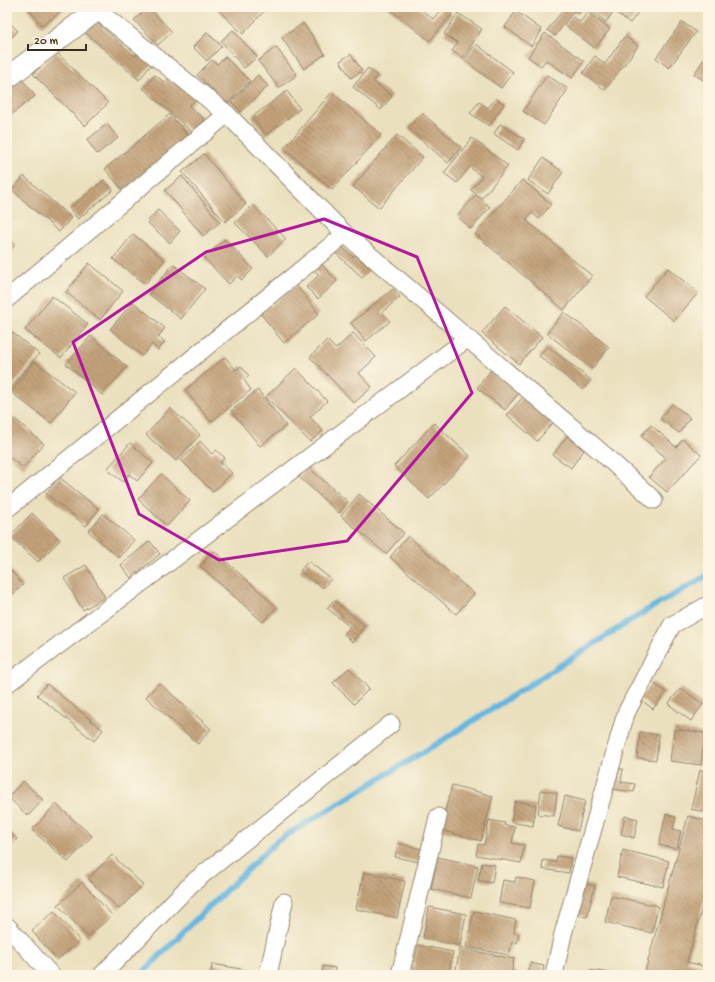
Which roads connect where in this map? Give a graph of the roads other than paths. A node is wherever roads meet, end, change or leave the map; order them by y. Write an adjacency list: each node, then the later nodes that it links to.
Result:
1 (99, 9): 2 (street); 3 (street)
2 (10, 71)
3 (227, 114): 4 (street); 5 (street)
4 (345, 234): 6 (street); 8 (street)
5 (7, 299)
6 (468, 338): 7 (street); 10 (street)
7 (654, 500)
8 (7, 509)
9 (708, 605): 19 (street)
10 (7, 684)
11 (391, 724): 16 (street)
12 (438, 817): 18 (street)
13 (284, 902): 17 (street)
14 (7, 926): 15 (street)
15 (51, 975)
16 (102, 975)
17 (268, 975)
18 (400, 975)
19 (554, 975)

